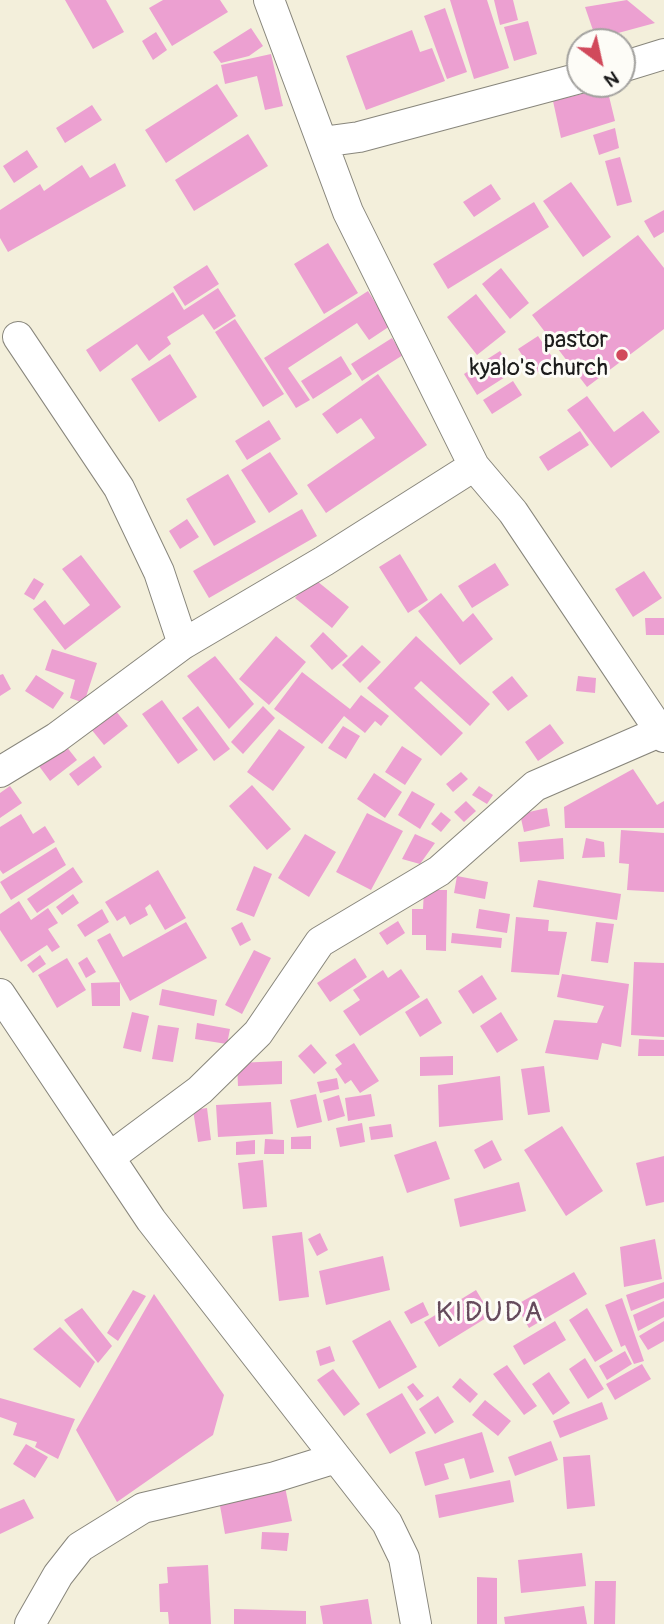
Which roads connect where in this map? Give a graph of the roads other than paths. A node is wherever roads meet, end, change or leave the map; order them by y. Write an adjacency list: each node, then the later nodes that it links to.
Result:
1 (269, 0): 5 (street)
2 (664, 54): 3 (street)
3 (636, 63)
4 (566, 82): 5 (street)
5 (322, 142): 7 (street)
6 (18, 337): 8 (street)
7 (474, 466): 8 (street); 9 (street)
8 (183, 644): 10 (street)
9 (663, 733): 12 (street)
10 (0, 772)
11 (0, 994): 12 (street)
12 (110, 1157): 13 (street)
13 (336, 1458): 14 (street); 15 (street)
14 (30, 1624)
15 (416, 1624)

